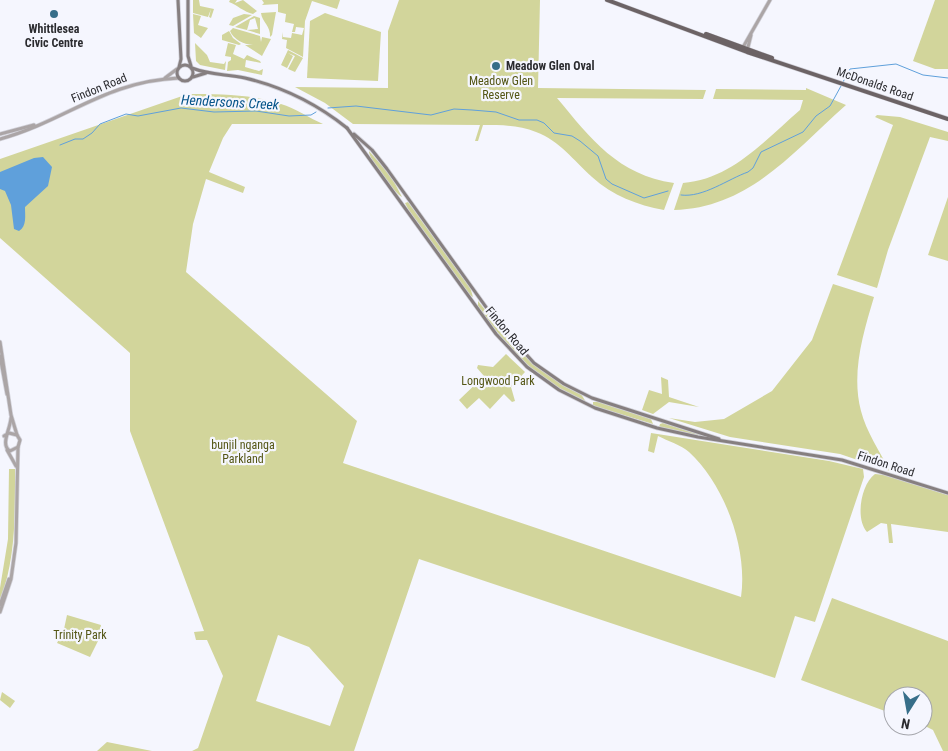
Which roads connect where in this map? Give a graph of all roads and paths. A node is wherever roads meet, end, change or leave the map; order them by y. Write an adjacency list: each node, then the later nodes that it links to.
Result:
1 (178, 0): 7 (main road)
2 (188, 0): 6 (main road)
3 (607, 0): 5 (main road, McDonalds Road)
4 (770, 0): 5 (street)
5 (745, 49): 12 (main road, McDonalds Road)
6 (191, 67): 7 (main road); 8 (main road, Findon Road); 11 (main road)
7 (178, 68): 9 (street, Findon Road); 10 (main road)
8 (209, 73): 11 (main road, Findon Road); 14 (main road, Findon Road)
9 (164, 78): 10 (street, Findon Road); 13 (street, Findon Road)
10 (178, 78): 11 (main road)
11 (192, 78)
12 (948, 119)
13 (42, 123): 15 (street, Findon Road); 16 (street, Findon Road)
14 (347, 128): 17 (main road, Findon Road); 18 (main road, Findon Road)
15 (0, 134)
16 (0, 140)
17 (372, 150): 18 (main road); 19 (main road, Findon Road)
18 (367, 155): 20 (main road, Findon Road)
19 (406, 196): 20 (main road); 21 (main road, Findon Road)
20 (401, 201): 22 (main road, Findon Road)
21 (478, 297): 22 (main road); 25 (main road, Findon Road)
22 (472, 302): 26 (main road, Findon Road)
23 (0, 343): 24 (street); 27 (street)
24 (0, 355): 27 (street)
25 (591, 398): 26 (main road); 29 (main road, Findon Road)
26 (588, 405): 30 (main road, Findon Road)
27 (10, 407): 28 (street)
28 (12, 415): 31 (street); 32 (street)
29 (657, 420): 30 (main road); 33 (main road, Findon Road)
30 (655, 428): 33 (main road, Findon Road)
31 (4, 436): 32 (street); 35 (street)
32 (17, 436): 34 (street)
33 (729, 442): 37 (main road, Findon Road)
34 (18, 447): 35 (street); 36 (street)
35 (7, 450): 36 (street)
36 (17, 469): 38 (street)
37 (948, 493)
38 (13, 566): 39 (street); 40 (street)
39 (0, 605)
40 (0, 612)

